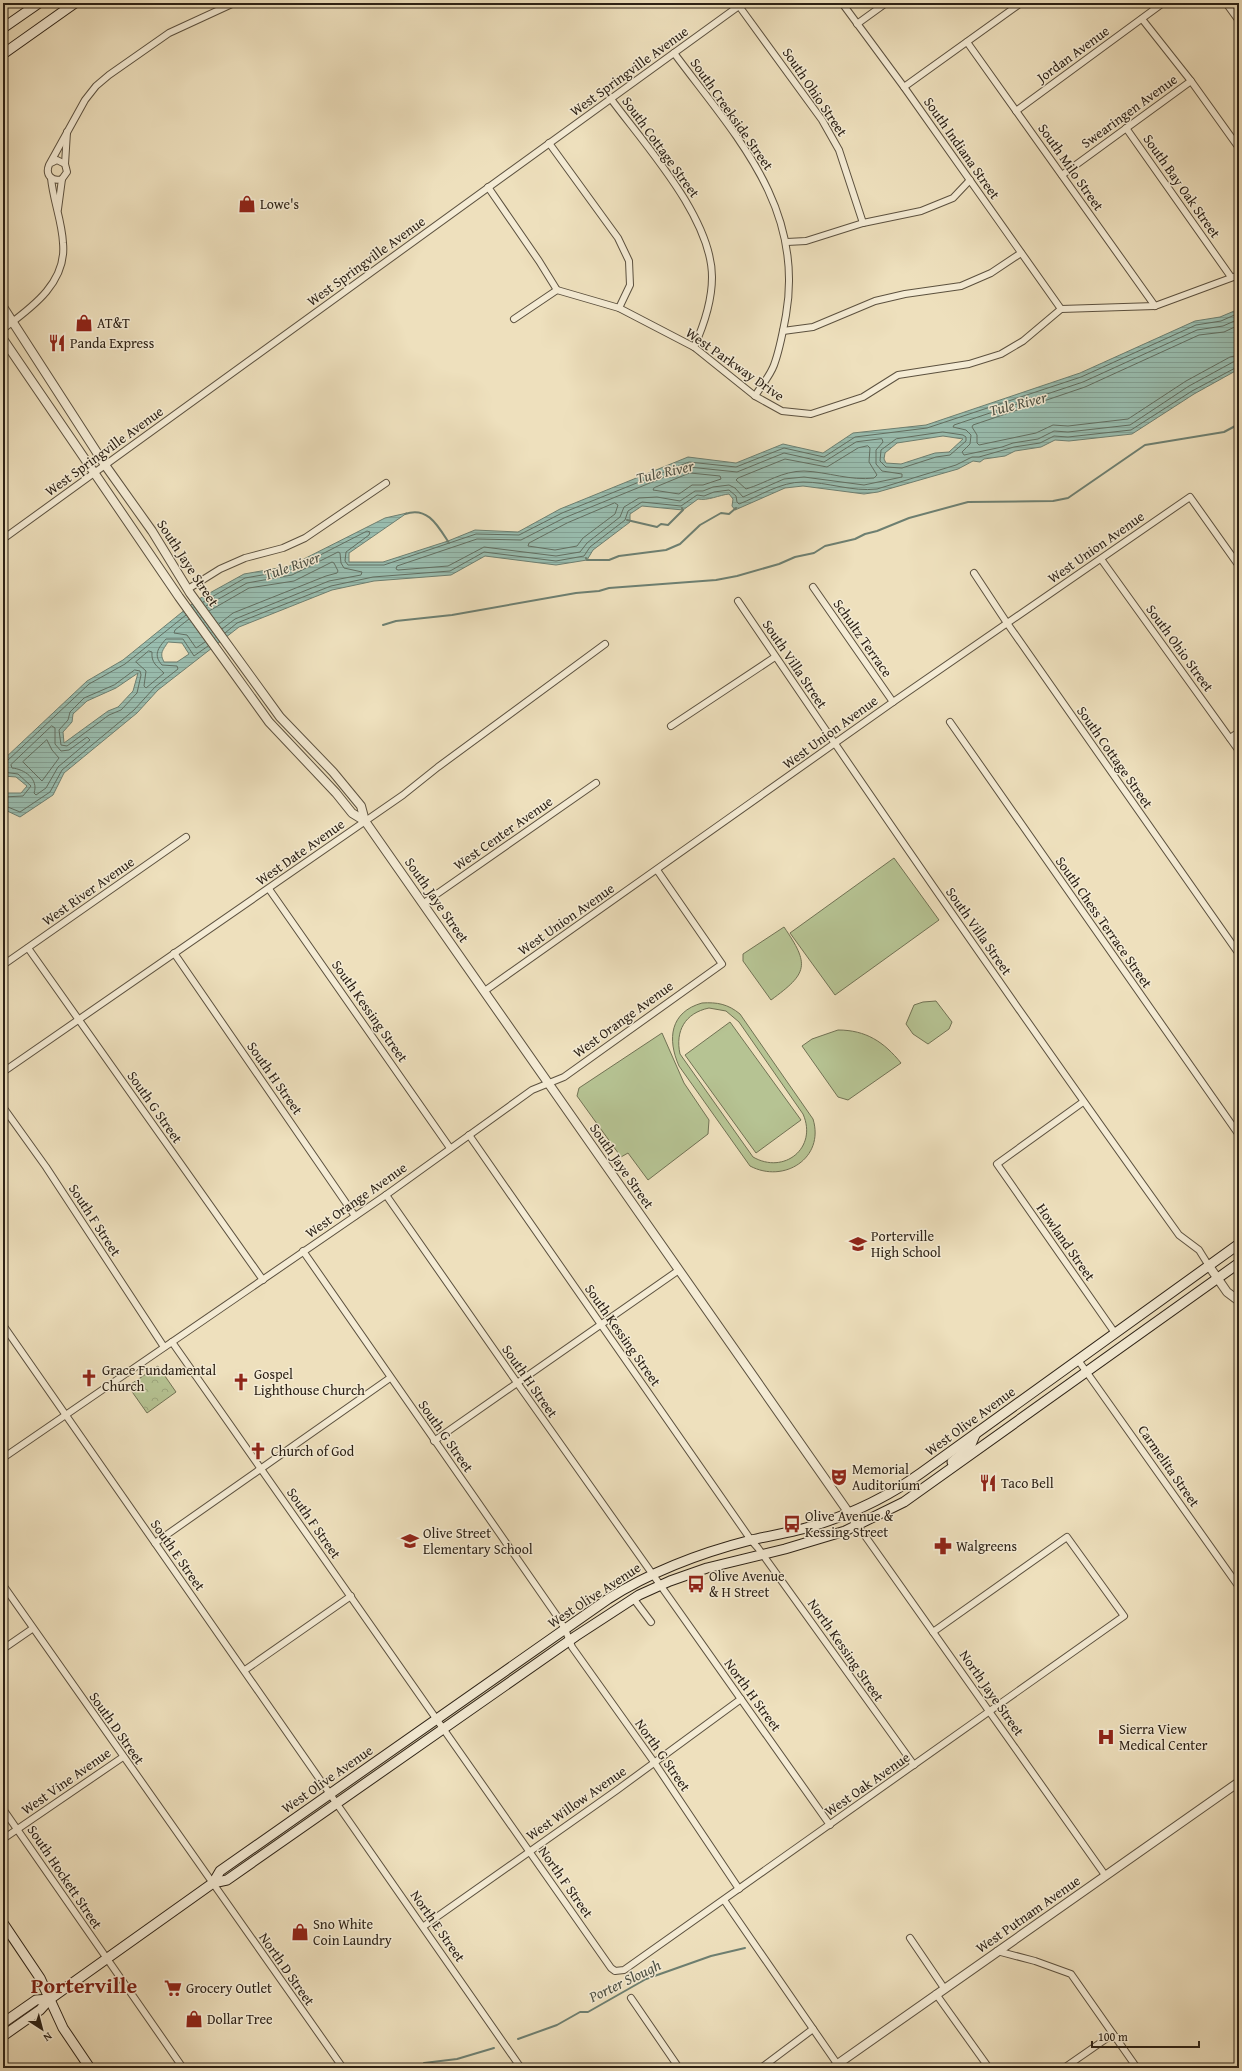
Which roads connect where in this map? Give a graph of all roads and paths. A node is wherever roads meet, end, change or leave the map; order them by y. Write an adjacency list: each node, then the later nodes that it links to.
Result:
1 (9, 3): 11 (street)
2 (39, 3): 15 (main road)
3 (75, 3): 18 (main road)
4 (234, 3): 24 (street)
5 (842, 3): 14 (street, South Indiana Street)
6 (886, 3): 14 (street)
7 (1021, 3): 16 (street)
8 (1163, 3): 12 (street, Jordan Avenue)
9 (1226, 3): 13 (street)
10 (741, 5): 17 (street, West Springville Avenue); 35 (street, South Ohio Street)
11 (3, 8)
12 (1142, 19): 19 (street); 22 (street, Jordan Avenue)
13 (1239, 21)
14 (857, 24): 20 (street, South Indiana Street)
15 (3, 28)
16 (967, 42): 20 (street); 22 (street, South Milo Street)
17 (674, 53): 21 (street, West Springville Avenue); 36 (street, South Creekside Street)
18 (3, 54)
19 (1191, 81): 23 (street, Swearingen Avenue); 26 (street)
20 (904, 87): 32 (street, South Indiana Street)
21 (611, 99): 25 (street, West Springville Avenue); 50 (street, South Cottage Street)
22 (1016, 110): 29 (street, South Milo Street)
23 (1126, 128): 29 (street, Swearingen Avenue); 39 (street, South Bay Oak Street)
24 (67, 132): 27 (street); 28 (street)
25 (549, 143): 33 (street, West Springville Avenue); 43 (street)
26 (1239, 148)
27 (51, 163): 28 (street); 30 (street)
28 (65, 164): 31 (street)
29 (1062, 175): 41 (street, South Milo Street)
30 (51, 178): 31 (street); 34 (street)
31 (62, 179): 34 (street)
32 (970, 180): 35 (street); 37 (street, South Indiana Street)
33 (488, 187): 40 (street); 52 (street, West Springville Avenue)
34 (58, 209): 46 (street)
35 (863, 222): 36 (street)
36 (787, 242): 48 (street, South Creekside Street)
37 (1021, 253): 44 (street, South Indiana Street); 48 (street)
38 (1239, 275): 39 (street)
39 (1231, 277): 41 (street)
40 (557, 290): 43 (street, West Parkway Drive); 45 (street)
41 (1154, 306): 44 (street)
42 (3, 307): 46 (street, South Jaye Street)
43 (619, 308): 50 (street, West Parkway Drive)
44 (1061, 309): 51 (street, West Parkway Drive)
45 (514, 319)
46 (13, 322): 47 (street); 52 (street, South Jaye Street)
47 (3, 329)
48 (783, 331): 51 (street, South Creekside Street)
49 (3, 339): 53 (street, South Jaye Street)
50 (694, 347): 51 (street, West Parkway Drive)
51 (755, 396)
52 (105, 465): 53 (street, West Springville Avenue); 60 (street, South Jaye Street)
53 (94, 472): 55 (street, West Springville Avenue); 73 (street, South Jaye Street)
54 (386, 483): 60 (street)
55 (3, 538)
56 (1101, 559): 57 (street, West Union Avenue); 62 (street, West Union Avenue); 69 (street, South Ohio Street)
57 (1239, 566)
58 (974, 573): 62 (street, South Cottage Street)
59 (813, 587): 65 (street, Schultz Terrace)
60 (189, 591): 73 (street, South Jaye Street)
61 (738, 601): 64 (street, South Villa Street)
62 (1007, 623): 65 (street, West Union Avenue); 80 (street, South Cottage Street)
63 (605, 644): 73 (street, West Date Avenue)
64 (775, 657): 67 (street); 70 (street, South Villa Street)
65 (893, 702): 70 (street, West Union Avenue)
66 (950, 722): 88 (street, South Chess Terrace Street)
67 (672, 726)
68 (1239, 732): 69 (street)
69 (1230, 738): 71 (street, South Ohio Street)
70 (834, 744): 75 (street, West Union Avenue); 86 (street, South Villa Street)
71 (1239, 751)
72 (596, 783): 77 (street, West Center Avenue)
73 (366, 821): 76 (street, West Date Avenue); 77 (street, South Jaye Street)
74 (186, 837): 78 (street, West River Avenue)
75 (657, 870): 82 (street, West Union Avenue); 85 (street, West Orange Avenue)
76 (269, 889): 79 (street, West Date Avenue); 90 (street, South Kessing Street)
77 (424, 903): 82 (street, South Jaye Street)
78 (28, 948): 81 (street, West River Avenue); 83 (street, South G Street)
79 (174, 953): 83 (street, West Date Avenue); 92 (street, South H Street)
80 (1239, 954)
81 (3, 965)
82 (486, 990): 85 (street, South Jaye Street)
83 (79, 1020): 84 (street, West Date Avenue); 99 (street, South G Street)
84 (3, 1072)
85 (549, 1084): 89 (street, West Orange Avenue); 97 (street, South Jaye Street)
86 (1083, 1102): 96 (street, South Villa Street); 103 (street, Howland Street)
87 (3, 1107): 105 (street, South F Street)
88 (1239, 1135)
89 (469, 1136): 90 (street, West Orange Avenue); 102 (street, South Kessing Street)
90 (450, 1148): 91 (street, West Orange Avenue)
91 (386, 1195): 92 (street, West Orange Avenue); 109 (street, South H Street)
92 (356, 1216): 94 (street, West Orange Avenue)
93 (1239, 1244): 96 (main road, West Olive Avenue)
94 (303, 1251): 99 (street, West Orange Avenue); 108 (street, South G Street)
95 (1239, 1263): 98 (main road, West Olive Avenue)
96 (1209, 1266): 98 (street); 103 (main road, West Olive Avenue)
97 (679, 1270): 102 (street); 116 (street, South Jaye Street)
98 (1218, 1278): 100 (street); 107 (main road, West Olive Avenue)
99 (263, 1280): 104 (street, West Orange Avenue)
100 (1239, 1301)
101 (3, 1324): 110 (street, South E Street)
102 (600, 1324): 109 (street); 118 (street, South Kessing Street)
103 (1115, 1333): 106 (main road, West Olive Avenue)
104 (172, 1342): 105 (street, West Orange Avenue); 114 (street, South F Street)
105 (164, 1347): 110 (street, West Orange Avenue)
106 (1078, 1360): 107 (street, Carmelita Street); 111 (main road, West Olive Avenue)
107 (1087, 1372): 115 (main road, West Olive Avenue); 123 (street, Carmelita Street)
108 (390, 1378): 112 (street, South G Street); 114 (street)
109 (518, 1384): 112 (street); 121 (street, South H Street)
110 (66, 1414): 113 (street, West Orange Avenue); 119 (street, South E Street)
111 (975, 1434): 115 (main road); 116 (main road, West Olive Avenue)
112 (434, 1441): 129 (street, South G Street)
113 (3, 1458)
114 (261, 1469): 119 (street); 124 (street, South F Street)
115 (922, 1490): 117 (main road, West Olive Avenue)
116 (849, 1513): 117 (street, South Jaye Street); 118 (main road, West Olive Avenue)
117 (858, 1526): 120 (main road, West Olive Avenue); 128 (street, North Jaye Street)
118 (751, 1540): 120 (street, South Kessing Street); 121 (main road, West Olive Avenue)
119 (155, 1543): 132 (street, South E Street)
120 (761, 1551): 121 (main road, West Olive Avenue); 140 (street, North Kessing Street)
121 (657, 1579): 125 (main road, West Olive Avenue); 129 (main road, West Olive Avenue); 134 (street, North H Street)
122 (3, 1585): 127 (street, South D Street)
123 (1239, 1587)
124 (351, 1596): 132 (street); 136 (street, South F Street)
125 (634, 1598): 126 (street); 129 (main road, West Olive Avenue)
126 (651, 1622)
127 (32, 1629): 130 (street); 138 (street, South D Street)
128 (933, 1632): 135 (street, North Jaye Street); 135 (street, West Oak Avenue)
129 (568, 1635): 131 (main road, West Olive Avenue); 133 (main road, West Olive Avenue); 139 (street, North G Street)
130 (3, 1649)
131 (517, 1663): 133 (main road); 136 (main road, West Olive Avenue)
132 (245, 1670): 142 (street, South E Street)
133 (497, 1692): 137 (main road, West Olive Avenue)
134 (741, 1699): 139 (street, West Willow Avenue); 144 (street, North H Street)
135 (990, 1711): 140 (street, West Oak Avenue); 148 (street, North Jaye Street)
136 (436, 1719): 137 (street, North F Street); 142 (main road, West Olive Avenue)
137 (443, 1729): 142 (main road, West Olive Avenue); 147 (street, North F Street)
138 (122, 1757): 145 (street, West Vine Avenue); 149 (street, South D Street)
139 (654, 1762): 147 (street, West Willow Avenue); 150 (street, North G Street)
140 (914, 1765): 144 (street, West Oak Avenue)
141 (1239, 1782): 148 (street, West Putnam Avenue)
142 (334, 1799): 149 (main road, West Olive Avenue); 153 (street, North E Street)
143 (3, 1809): 145 (street, South Hockett Street)
144 (830, 1825): 150 (street, West Oak Avenue)
145 (17, 1829): 146 (street, West Vine Avenue); 156 (street, South Hockett Street)
146 (3, 1839)
147 (530, 1850): 153 (street, West Willow Avenue); 157 (street, North F Street)
148 (1105, 1876): 155 (street, West Putnam Avenue)
149 (213, 1883): 156 (main road, West Olive Avenue); 169 (street, North D Street)
150 (739, 1889): 151 (street, West Oak Avenue)
151 (724, 1900): 157 (street, West Oak Avenue); 163 (street)
152 (3, 1923): 161 (main road)
153 (424, 1926): 170 (street, North E Street)
154 (910, 1938): 158 (street)
155 (1000, 1949): 158 (street, West Putnam Avenue); 164 (street)
156 (106, 1959): 161 (main road, West Olive Avenue); 168 (street, South Hockett Street)
157 (624, 1970)
158 (944, 1988): 159 (street, West Putnam Avenue)
159 (936, 1994): 166 (street, West Putnam Avenue); 173 (street)
160 (631, 1998): 171 (street)
161 (50, 1999): 162 (main road); 165 (main road); 167 (main road)
162 (3, 2023)
163 (814, 2029): 166 (street); 172 (street)
164 (1113, 2034): 174 (street); 175 (street)
165 (3, 2036)
166 (837, 2067)
167 (90, 2068)
168 (183, 2068)
169 (343, 2068)
170 (521, 2068)
171 (679, 2068)
172 (761, 2068)
173 (989, 2068)
174 (1064, 2068)
175 (1137, 2068)

